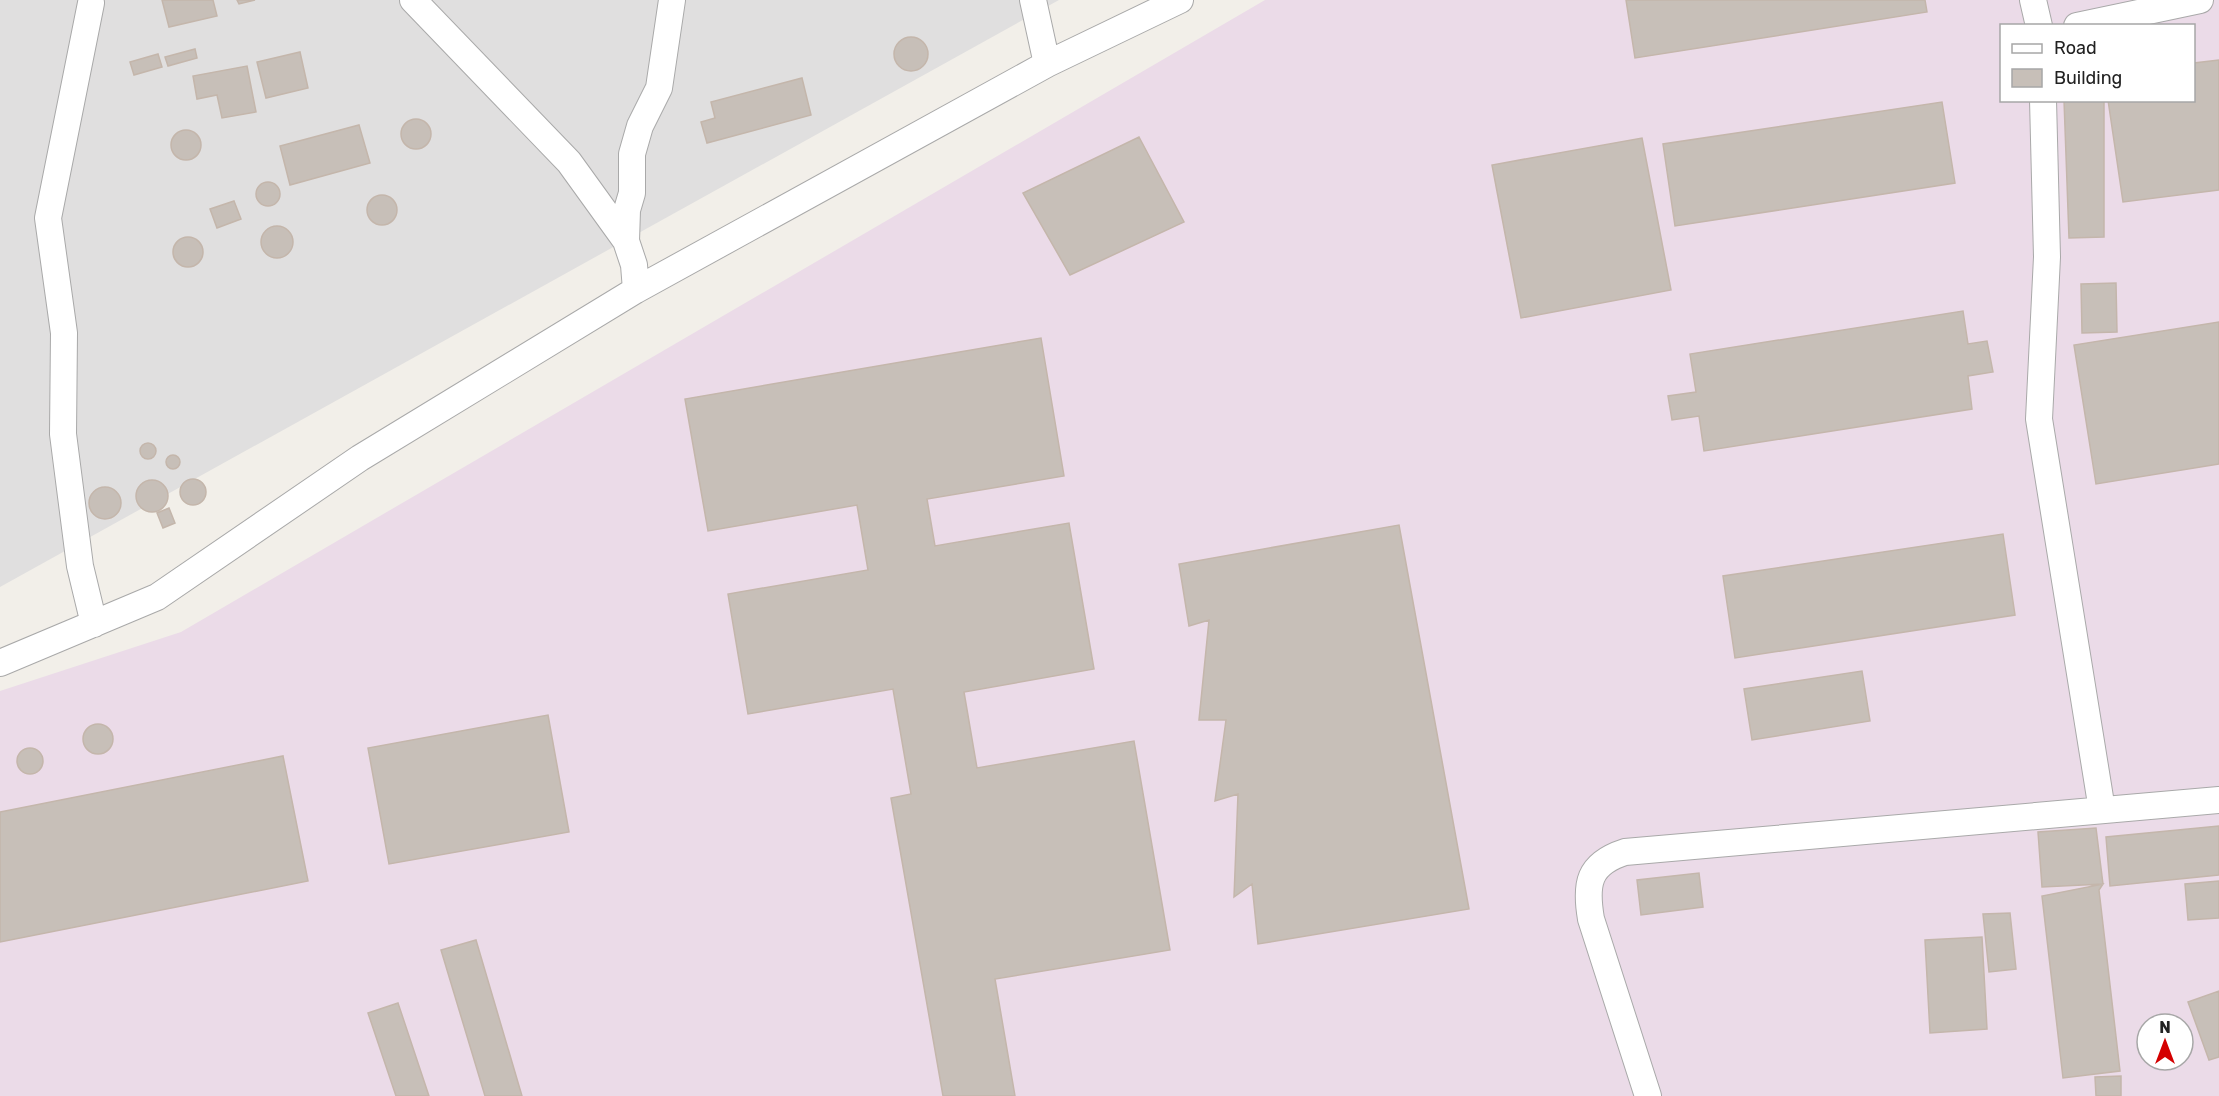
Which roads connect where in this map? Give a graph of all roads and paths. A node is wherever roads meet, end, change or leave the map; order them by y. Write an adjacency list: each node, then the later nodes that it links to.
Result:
1 (413, 0): 12 (street)
2 (672, 0): 12 (street)
3 (1033, 0): 10 (street)
4 (1180, 0): 10 (street)
5 (2033, 0): 8 (street)
6 (2200, 0): 9 (street)
7 (91, 3): 14 (street)
8 (2039, 24)
9 (2086, 24)
10 (1047, 64): 13 (street)
11 (2043, 102): 17 (street)
12 (626, 241): 13 (street)
13 (636, 290): 14 (street)
14 (93, 624): 15 (street)
15 (0, 663)
16 (2219, 800): 17 (street)
17 (2102, 810): 18 (street)
18 (1648, 1096)

